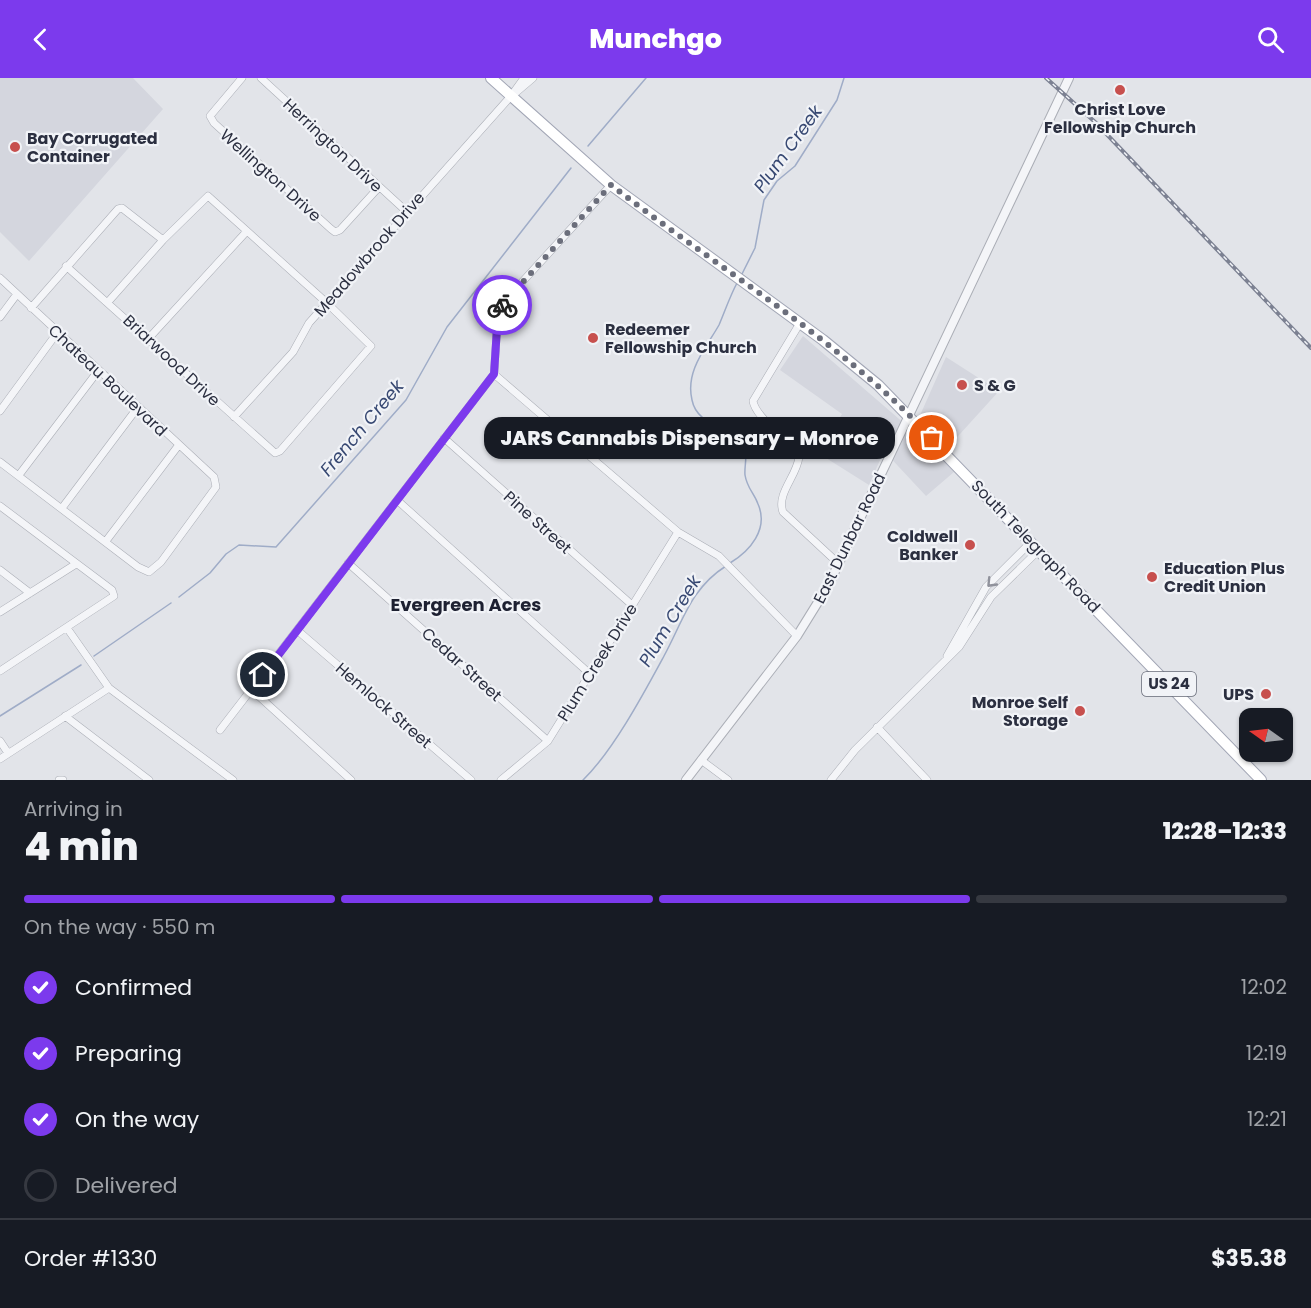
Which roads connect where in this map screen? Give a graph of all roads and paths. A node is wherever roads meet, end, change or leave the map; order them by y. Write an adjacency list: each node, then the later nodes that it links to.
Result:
1 (242, 78): 9 (street, Wellington Drive)
2 (261, 78): 9 (street, Herrington Drive)
3 (490, 78): 7 (main road, South Telegraph Road / US 24)
4 (524, 78): 7 (street)
5 (533, 78): 7 (street)
6 (1068, 78): 27 (street, East Dunbar Road)
7 (511, 96): 8 (main road, South Telegraph Road / US 24); 10 (street, Meadowbrook Drive)
8 (611, 185): 20 (main road, South Telegraph Road / US 24); 24 (street)
9 (379, 186): 10 (street, Herrington Drive)
10 (406, 211): 17 (street, Meadowbrook Drive)
11 (247, 231): 12 (street); 17 (street); 22 (street)
12 (163, 240): 13 (street); 16 (street)
13 (66, 266): 16 (street, Briarwood Drive); 18 (street)
14 (0, 278): 15 (street, Chateau Boulevard)
15 (17, 294): 18 (street, Chateau Boulevard); 19 (street)
16 (108, 302): 22 (street, Briarwood Drive)
17 (327, 303): 28 (street, Meadowbrook Drive); 28 (street, Briarwood Drive)
18 (32, 308): 21 (street, Chateau Boulevard)
19 (0, 317)
20 (800, 323): 27 (main road, South Telegraph Road / US 24); 41 (street)
21 (57, 333): 23 (street, Chateau Boulevard); 26 (street)
22 (149, 338): 28 (street, Briarwood Drive)
23 (98, 371): 25 (street, Chateau Boulevard); 32 (street)
24 (494, 374): 29 (street); 36 (street)
25 (138, 407): 30 (street, Chateau Boulevard); 35 (street)
26 (0, 411)
27 (909, 413): 38 (main road, South Telegraph Road / US 24); 41 (street, East Dunbar Road)
28 (234, 417)
29 (444, 438): 33 (street); 44 (street, Pine Street)
30 (178, 446): 37 (street); 37 (street, Chateau Boulevard)
31 (0, 462): 32 (street)
32 (19, 475): 35 (street)
33 (397, 500): 39 (street); 51 (street)
34 (0, 506): 40 (street)
35 (62, 508): 37 (street)
36 (678, 532): 44 (street, Plum Creek Drive); 48 (street)
37 (106, 542)
38 (1036, 545): 49 (street); 49 (street, one-way to 49); 73 (main road, South Telegraph Road / US 24)
39 (348, 563): 47 (street); 58 (street, Cedar Street)
40 (76, 564): 43 (street); 46 (street)
41 (839, 564): 48 (street, East Dunbar Road)
42 (0, 570): 43 (street)
43 (30, 593): 45 (street)
44 (632, 605): 51 (street, Plum Creek Drive)
45 (0, 612)
46 (67, 628): 50 (street); 52 (street)
47 (297, 630): 53 (street); 67 (street, Hemlock Street)
48 (797, 636): 61 (street, East Dunbar Road)
49 (946, 658): 55 (street)
50 (0, 671)
51 (590, 674): 58 (street, Plum Creek Drive)
52 (109, 688): 54 (street); 62 (street)
53 (252, 690): 56 (street); 66 (street)
54 (64, 716): 59 (street); 63 (street)
55 (877, 727): 71 (street); 72 (street)
56 (220, 730)
57 (0, 741): 59 (street)
58 (548, 741): 68 (street, Plum Creek Drive)
59 (8, 753): 60 (street)
60 (0, 759)
61 (701, 760): 69 (street, East Dunbar Road); 70 (street)
62 (222, 772): 64 (street); 65 (street)
63 (149, 780)
64 (219, 780)
65 (233, 780)
66 (351, 780)
67 (471, 780)
68 (501, 780)
69 (686, 780)
70 (728, 780)
71 (831, 780)
72 (927, 780)
73 (1261, 780)

